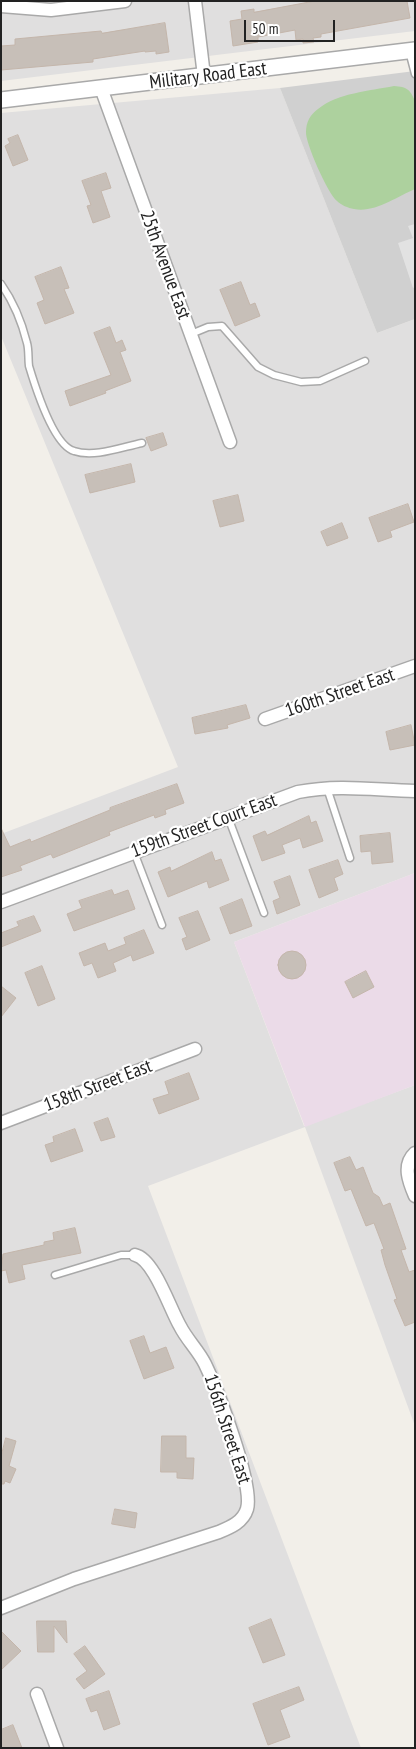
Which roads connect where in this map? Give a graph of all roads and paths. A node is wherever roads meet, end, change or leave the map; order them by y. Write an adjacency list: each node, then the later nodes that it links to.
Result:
1 (125, 1): 3 (street)
2 (196, 1): 6 (street)
3 (1, 6)
4 (412, 51): 5 (lane); 6 (street, Military Road East)
5 (415, 74)
6 (204, 76): 7 (street, Military Road East)
7 (101, 88): 8 (street, Military Road East); 10 (street, 25th Avenue East)
8 (1, 100)
9 (1, 284): 13 (lane)
10 (190, 334): 11 (lane); 12 (street, 25th Avenue East)
11 (364, 361)
12 (230, 442)
13 (142, 443)
14 (415, 666): 15 (street, 160th Street East)
15 (265, 719)
16 (327, 787): 17 (street, 159th Street Court East); 18 (street, 159th Street Court East); 20 (lane)
17 (415, 791)
18 (228, 817): 19 (street, 159th Street Court East); 22 (lane)
19 (134, 852): 21 (street, 159th Street Court East); 23 (lane)
20 (350, 858)
21 (1, 902)
22 (264, 913)
23 (162, 924)
24 (196, 1049): 25 (street, 158th Street East)
25 (1, 1123)
26 (412, 1158): 27 (street)
27 (415, 1196)
28 (135, 1255): 29 (lane); 30 (street, 156th Street East)
29 (55, 1275)
30 (1, 1608)
31 (37, 1694): 32 (street)
32 (57, 1748)

